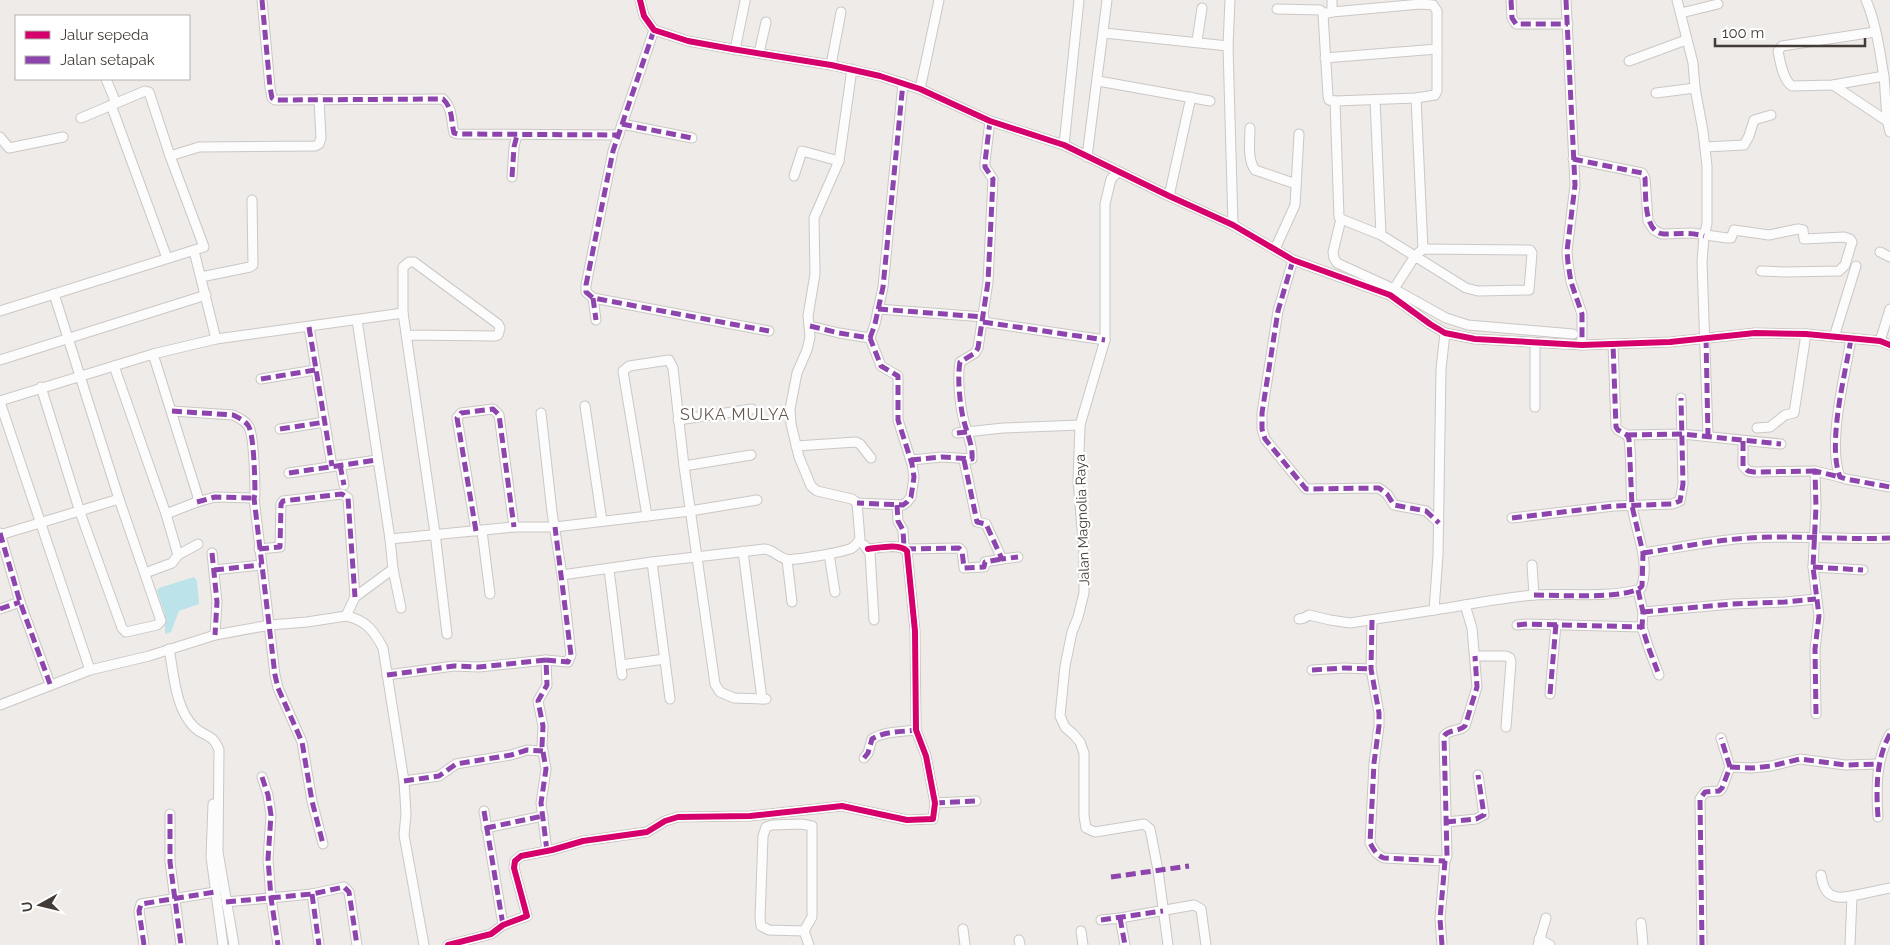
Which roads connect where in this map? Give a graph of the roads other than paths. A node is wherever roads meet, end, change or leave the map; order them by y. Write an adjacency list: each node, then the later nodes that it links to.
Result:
1 (262, 0): 46 (street)
2 (640, 0): 23 (street)
3 (939, 0): 42 (street)
4 (1078, 0): 64 (street)
5 (1107, 0): 25 (street)
6 (1230, 0): 28 (street)
7 (1332, 0): 19 (street)
8 (1510, 0): 22 (street)
9 (1566, 0): 22 (street)
10 (1677, 0): 20 (street)
11 (1866, 0): 24 (street)
12 (745, 1): 30 (street)
13 (1421, 2): 14 (street); 29 (street)
14 (1371, 4): 19 (street)
15 (1718, 4): 20 (street)
16 (1202, 8): 27 (street)
17 (1277, 10): 19 (street)
18 (841, 12): 34 (street)
19 (1328, 12): 32 (street)
20 (1681, 14): 26 (street)
21 (766, 22): 31 (street)
22 (1568, 24): 68 (street)
23 (654, 30): 30 (street); 55 (street)
24 (1875, 32): 36 (street); 40 (street)
25 (1104, 33): 27 (street); 38 (street)
26 (1686, 40): 33 (street); 41 (street)
27 (1197, 41): 28 (street)
28 (1228, 46): 77 (street)
29 (1437, 49): 32 (street); 45 (street)
30 (735, 50): 31 (street)
31 (759, 53): 34 (street)
32 (1325, 58): 49 (street)
33 (1629, 61)
34 (831, 65): 35 (street)
35 (852, 69): 39 (street); 69 (street)
36 (1884, 76): 40 (street); 54 (street)
37 (106, 80): 50 (street)
38 (1098, 81): 44 (street); 67 (street)
39 (903, 83): 42 (street); 95 (street)
40 (1834, 85): 54 (street)
41 (1695, 88): 43 (street); 65 (street)
42 (920, 89): 53 (street)
43 (1656, 93)
44 (1191, 97): 48 (street); 74 (street)
45 (1416, 98): 47 (street); 80 (street)
46 (319, 99): 59 (street); 66 (street)
47 (1375, 100): 49 (street); 78 (street)
48 (1210, 101)
49 (1335, 101): 76 (street)
50 (113, 104): 52 (street); 66 (street); 86 (street)
51 (1771, 115): 65 (street)
52 (81, 118)
53 (990, 121): 64 (street); 101 (street)
54 (1889, 121): 57 (street)
55 (622, 124): 60 (street); 63 (street)
56 (1250, 128): 73 (street)
57 (1890, 132)
58 (1299, 134): 73 (street)
59 (517, 135): 60 (street); 71 (street)
60 (619, 135): 94 (street)
61 (0, 137): 62 (street)
62 (63, 137)
63 (692, 138)
64 (1064, 144): 67 (street)
65 (1705, 147): 79 (street)
66 (170, 156): 82 (street)
67 (1087, 157): 70 (street)
68 (1573, 159): 79 (street); 119 (street)
69 (838, 161): 72 (street); 102 (street)
70 (1118, 172): 74 (street); 115 (street, Jalan Magnolia Raya)
71 (512, 176)
72 (794, 176)
73 (1296, 184): 81 (street)
74 (1169, 196): 77 (street)
75 (252, 200): 90 (street)
76 (1341, 219): 78 (street); 91 (street)
77 (1233, 225): 81 (street)
78 (1381, 235): 84 (street)
79 (1704, 236): 89 (street); 112 (street)
80 (1423, 248): 84 (street); 84 (street)
81 (1275, 249): 87 (street)
82 (194, 251): 86 (street); 90 (street)
83 (1880, 252): 85 (street)
84 (1415, 256): 91 (street)
85 (1890, 257)
86 (167, 258): 92 (street)
87 (1293, 260): 91 (street); 173 (street)
88 (1856, 266): 109 (street)
89 (1761, 271)
90 (201, 277): 93 (street)
91 (1392, 292): 105 (street); 106 (street)
92 (54, 294): 97 (street); 110 (street)
93 (206, 295): 110 (street); 113 (street)
94 (593, 298): 100 (street); 104 (street)
95 (878, 309): 101 (street); 111 (street)
96 (1890, 310): 116 (street)
97 (0, 311)
98 (403, 313): 99 (street); 108 (street); 108 (street)
99 (358, 320): 103 (street); 150 (street)
100 (596, 320)
101 (983, 320): 115 (street); 140 (street)
102 (810, 326): 111 (street); 147 (street)
103 (309, 327): 113 (street); 124 (street)
104 (769, 331)
105 (1445, 332): 117 (street); 173 (street)
106 (1573, 334)
107 (1806, 334): 109 (street); 112 (street); 138 (street)
108 (407, 335): 179 (street)
109 (1834, 337): 114 (street)
110 (68, 338): 122 (street); 125 (street)
111 (870, 338): 151 (street)
112 (1706, 338): 118 (street); 144 (street)
113 (216, 339): 121 (street)
114 (1851, 339): 116 (street); 157 (street)
115 (1105, 340): 137 (street, Jalan Magnolia Raya)
116 (1880, 342): 120 (street)
117 (1535, 343): 119 (street); 131 (street)
118 (1613, 344): 119 (street); 143 (street)
119 (1582, 345)
120 (1890, 345)
121 (153, 354): 123 (street); 133 (street)
122 (0, 360)
123 (114, 366): 125 (street); 169 (street)
124 (315, 370): 126 (street); 136 (street)
125 (79, 376): 127 (street); 161 (street)
126 (261, 379)
127 (41, 387): 129 (street); 168 (street)
128 (1681, 398): 142 (street)
129 (0, 402): 174 (street)
130 (585, 406): 172 (street)
131 (1535, 407)
132 (752, 409): 135 (street)
133 (172, 411): 160 (street); 163 (street)
134 (541, 413): 176 (street)
135 (678, 420): 154 (street); 170 (street)
136 (324, 422): 139 (street); 153 (street)
137 (1080, 425): 140 (street); 278 (street, Jalan Magnolia Raya)
138 (1757, 428)
139 (280, 429)
140 (968, 432): 141 (street); 152 (street)
141 (957, 433)
142 (1682, 434): 143 (street); 144 (street); 166 (street)
143 (1627, 435): 166 (street)
144 (1708, 436): 145 (street)
145 (1743, 441): 146 (street); 155 (street)
146 (1781, 444)
147 (796, 446): 149 (street); 164 (street)
148 (750, 455): 154 (street)
149 (871, 458)
150 (377, 460): 153 (street); 182 (street)
151 (911, 460): 152 (street); 165 (street)
152 (964, 460): 195 (street)
153 (336, 466): 156 (street); 158 (street)
154 (684, 466): 167 (street)
155 (1815, 471): 157 (street); 180 (street)
156 (289, 473)
157 (1840, 477): 159 (street)
158 (344, 486)
159 (1890, 487)
160 (254, 498): 163 (street); 186 (street)
161 (119, 499): 168 (street); 206 (street)
162 (757, 500): 167 (street)
163 (197, 502): 169 (street)
164 (857, 502): 165 (street); 183 (street)
165 (897, 505): 185 (street)
166 (1632, 506): 171 (street); 190 (street)
167 (690, 511): 170 (street); 193 (street)
168 (80, 512): 174 (street); 206 (street)
169 (166, 514): 192 (street)
170 (647, 516): 172 (street)
171 (1512, 518)
172 (602, 521): 176 (street)
173 (1439, 523): 219 (street)
174 (42, 524): 178 (street); 237 (street)
175 (514, 527): 176 (street); 177 (street); 177 (street)
176 (555, 527): 207 (street)
177 (479, 531): 179 (street); 210 (street)
178 (0, 534): 200 (street)
179 (435, 534): 182 (street); 229 (street)
180 (1814, 538): 181 (street); 190 (street); 201 (street)
181 (1890, 538)
182 (390, 539): 202 (street)
183 (858, 542): 187 (street); 191 (street)
184 (198, 544): 192 (street)
185 (905, 548): 187 (street); 195 (street); 248 (street)
186 (259, 549): 198 (street); 212 (street)
187 (868, 549): 223 (street)
188 (743, 551): 193 (street); 193 (street); 196 (street)
189 (212, 553): 204 (street)
190 (1643, 553): 208 (street)
191 (829, 554): 196 (street); 209 (street)
192 (178, 555): 206 (street)
193 (698, 557): 197 (street)
194 (1018, 557): 195 (street)
195 (1002, 559)
196 (787, 560): 215 (street)
197 (652, 562): 203 (street); 234 (street)
198 (261, 565): 204 (street); 226 (street)
199 (1532, 565): 211 (street)
200 (4, 566): 214 (street)
201 (1813, 567): 205 (street); 213 (street)
202 (393, 569): 212 (street); 218 (street)
203 (609, 569): 207 (street); 235 (street)
204 (214, 570): 230 (street)
205 (1863, 570)
206 (145, 574)
207 (562, 575): 233 (street)
208 (1638, 590): 211 (street); 220 (street)
209 (835, 592)
210 (490, 594)
211 (1534, 595): 216 (street)
212 (355, 597): 221 (street)
213 (1816, 599): 220 (street); 246 (street)
214 (20, 602): 217 (street); 242 (street)
215 (792, 602)
216 (1465, 605): 219 (street); 232 (street)
217 (0, 608)
218 (401, 608)
219 (1434, 610): 224 (street)
220 (1643, 612): 228 (street)
221 (346, 616): 226 (street); 240 (street)
222 (1299, 619): 224 (street)
223 (874, 620)
224 (1372, 620): 236 (street)
225 (1556, 624): 227 (street); 228 (street); 243 (street)
226 (270, 625): 230 (street); 267 (street)
227 (1517, 626)
228 (1642, 627): 239 (street)
229 (447, 634)
230 (215, 635): 231 (street)
231 (168, 650): 237 (street); 251 (street)
232 (1475, 656): 247 (street); 265 (street)
233 (546, 660): 240 (street); 252 (street)
234 (665, 660): 235 (street); 244 (street)
235 (621, 665): 241 (street)
236 (1371, 669): 238 (street); 269 (street)
237 (90, 670): 242 (street)
238 (1312, 670)
239 (1659, 674)
240 (387, 675): 258 (street)
241 (622, 675)
242 (50, 684): 245 (street)
243 (1550, 694)
244 (670, 699)
245 (0, 705)
246 (1816, 714)
247 (1506, 727)
248 (916, 730): 253 (street); 260 (street)
249 (1890, 734): 254 (street)
250 (1721, 738): 255 (street)
251 (216, 741): 272 (street); 277 (street)
252 (543, 752): 258 (street); 263 (street)
253 (864, 758)
254 (1879, 764): 255 (street); 264 (street)
255 (1730, 766): 306 (street)
256 (1478, 775): 265 (street)
257 (262, 776): 276 (street)
258 (404, 781): 295 (street)
259 (976, 801): 260 (street)
260 (935, 803): 268 (street)
261 (484, 811): 266 (street)
262 (170, 814): 275 (street)
263 (543, 816): 266 (street); 268 (street)
264 (1878, 817)
265 (1446, 822): 269 (street)
266 (486, 828): 283 (street)
267 (323, 844)
268 (547, 851): 283 (street)
269 (1445, 861): 303 (street)
270 (1821, 875): 274 (street)
271 (1890, 888): 274 (street)
272 (215, 892): 275 (street); 290 (street)
273 (312, 894): 276 (street); 293 (street); 294 (street)
274 (1852, 896): 307 (street)
275 (174, 898): 288 (street); 289 (street)
276 (271, 898): 277 (street); 292 (street)
277 (226, 902): 291 (street)
278 (1163, 911): 279 (street); 301 (street, Jalan Magnolia Raya); 302 (street)
279 (1120, 918): 281 (street); 300 (street)
280 (1546, 918): 287 (street)
281 (1101, 920)
282 (1641, 923): 305 (street)
283 (503, 924): 296 (street)
284 (963, 929): 298 (street)
285 (804, 931): 285 (street); 297 (street)
286 (1081, 931): 299 (street)
287 (1538, 942): 304 (street)
288 (144, 945)
289 (181, 945)
290 (223, 945)
291 (234, 945)
292 (278, 945)
293 (319, 945)
294 (357, 945)
295 (424, 945)
296 (448, 945)
297 (809, 945)
298 (965, 945)
299 (1083, 945)
300 (1124, 945)
301 (1168, 945)
302 (1206, 945)
303 (1442, 945)
304 (1550, 945)
305 (1643, 945)
306 (1702, 945)
307 (1850, 945)

